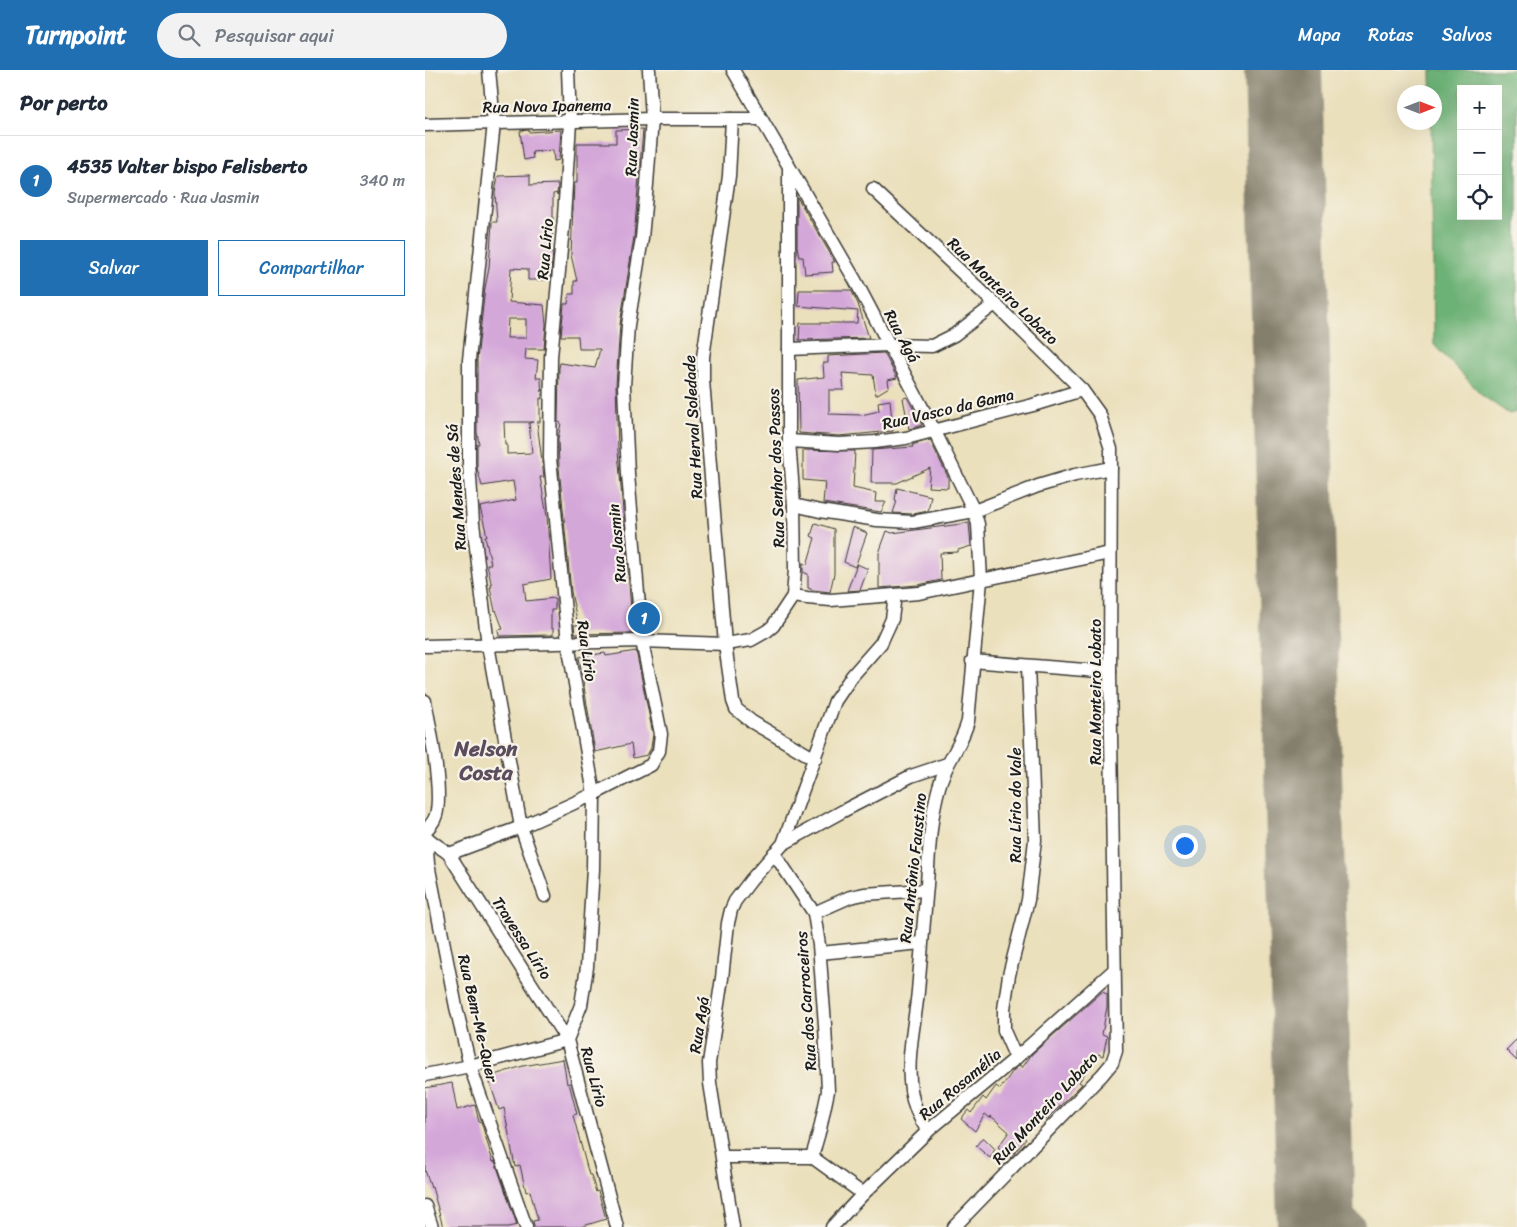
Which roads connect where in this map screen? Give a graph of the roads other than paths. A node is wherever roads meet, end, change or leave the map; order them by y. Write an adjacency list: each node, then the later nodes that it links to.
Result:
1 (489, 70): 9 (street, Rua Mendes de Sá)
2 (568, 70): 8 (street, Rua Lírio)
3 (649, 70): 5 (street, Rua Jasmin)
4 (733, 70): 6 (street, Rua Agá)
5 (652, 119): 7 (street, Rua Nova Ipanema); 8 (street, Rua Nova Ipanema); 26 (street, Rua Jasmin)
6 (761, 119): 7 (street, Rua Nova Ipanema); 11 (street, Rua Agá)
7 (732, 120): 28 (street, Rua Herval Soledade)
8 (570, 122): 9 (street, Rua Nova Ipanema); 27 (street, Rua Lírio)
9 (494, 123): 10 (street, Rua Nova Ipanema); 29 (street, Rua Mendes de Sá)
10 (425, 125)
11 (789, 166): 14 (street, Rua Agá); 15 (street, Rua Senhor dos Passos)
12 (873, 189): 13 (street, Rua Monteiro Lobato)
13 (995, 304): 14 (street); 16 (street, Rua Monteiro Lobato)
14 (888, 345): 15 (street); 17 (street, Rua Agá)
15 (789, 349): 18 (street, Rua Senhor dos Passos)
16 (1082, 390): 17 (street, Rua Vasco da Gama); 19 (street, Rua Monteiro Lobato)
17 (935, 432): 18 (street, Rua Vasco da Gama); 21 (street, Rua Agá)
18 (789, 441): 20 (street, Rua Senhor dos Passos)
19 (1111, 468): 21 (street); 22 (street, Rua Monteiro Lobato)
20 (794, 505): 21 (street); 25 (street, Rua Senhor dos Passos)
21 (974, 511): 23 (street, Rua Agá)
22 (1111, 553): 23 (street); 33 (street, Rua Monteiro Lobato)
23 (981, 580): 24 (street); 31 (street, Rua Antônio Faustino)
24 (895, 595): 25 (street); 35 (street, Rua Agá)
25 (793, 596): 28 (street, Rua Senhor dos Passos)
26 (642, 641): 27 (street, Rua Senhor dos Passos); 28 (street, Rua Senhor dos Passos); 37 (street, Rua Jasmin)
27 (568, 643): 29 (street, Rua Senhor dos Passos); 37 (street, Rua Lírio)
28 (725, 644): 35 (street, Rua Herval Soledade)
29 (488, 645): 30 (street, Rua Senhor dos Passos); 38 (street, Rua Mendes de Sá)
30 (425, 646)
31 (972, 661): 32 (street); 36 (street, Rua Antônio Faustino)
32 (1028, 666): 33 (street); 49 (street, Rua Lírio do Vale)
33 (1110, 672): 47 (street, Rua Monteiro Lobato)
34 (425, 701): 39 (street)
35 (815, 759): 40 (street, Rua Agá)
36 (947, 764): 40 (street, Rua Agá); 42 (street, Rua Antônio Faustino)
37 (594, 794): 38 (street, Rua Jasmin); 48 (street, Rua Lírio)
38 (521, 827): 41 (street, Rua Jasmin); 43 (street, Rua Mendes de Sá)
39 (427, 836): 41 (street); 50 (street, Rua Bem-Me-Quer)
40 (778, 849): 44 (street, Rua dos Carroceiros); 53 (street, Rua Agá)
41 (449, 854): 48 (street, Travessa Lírio)
42 (926, 890): 44 (street); 45 (street, Rua Antônio Faustino)
43 (545, 896)
44 (814, 913): 46 (street, Rua dos Carroceiros)
45 (921, 943): 46 (street); 52 (street, Rua Antônio Faustino)
46 (820, 953): 54 (street, Rua dos Carroceiros)
47 (1114, 970): 49 (street, Rua Rosamélia); 62 (street, Rua Monteiro Lobato)
48 (567, 1040): 50 (street); 59 (street, Rua Lírio)
49 (1016, 1058): 52 (street, Rua Rosamélia)
50 (469, 1066): 51 (street); 58 (street, Rua Bem-Me-Quer)
51 (425, 1075)
52 (928, 1131): 55 (street, Rua Rosamélia)
53 (723, 1157): 54 (street); 60 (street, Rua Agá)
54 (812, 1157): 55 (street)
55 (863, 1194): 61 (street, Rua Rosamélia)
56 (425, 1206): 57 (street)
57 (432, 1227)
58 (526, 1227)
59 (617, 1227)
60 (733, 1227)
61 (832, 1227)
62 (954, 1227)

